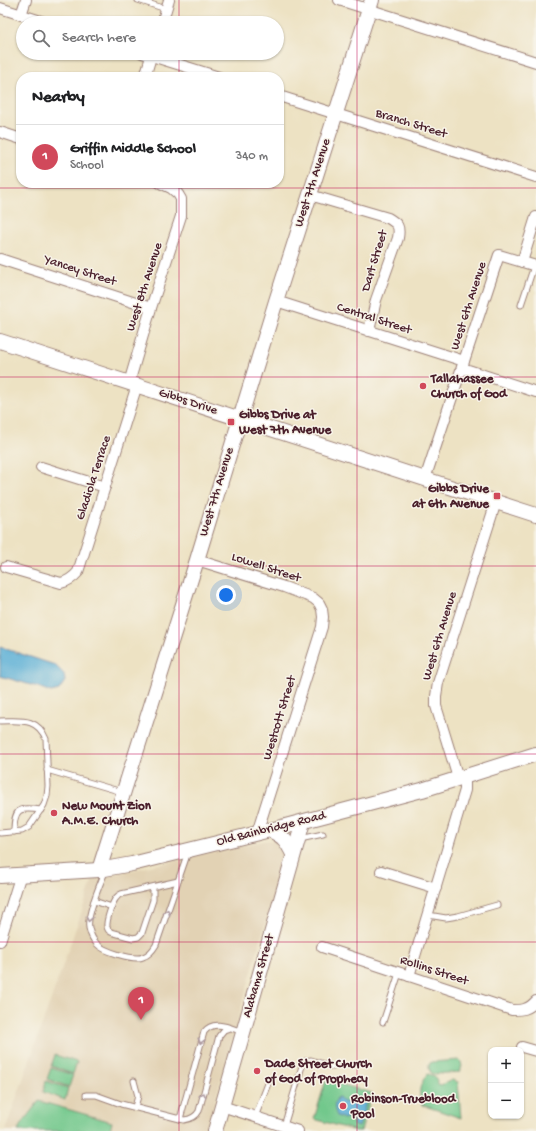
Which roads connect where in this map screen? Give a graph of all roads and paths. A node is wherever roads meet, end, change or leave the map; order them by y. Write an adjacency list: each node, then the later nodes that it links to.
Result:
1 (26, 0): 7 (street)
2 (138, 0): 4 (lane)
3 (339, 0): 5 (street)
4 (167, 4): 9 (street)
5 (370, 5): 12 (street); 16 (street, West 7th Avenue)
6 (0, 8): 7 (street)
7 (21, 15): 8 (street)
8 (24, 16)
9 (164, 16)
10 (147, 60): 13 (street)
11 (167, 60): 14 (street)
12 (536, 62)
13 (146, 72)
14 (204, 72)
15 (284, 98): 16 (street, Branch Street)
16 (335, 114): 19 (street, Branch Street); 21 (street, West 7th Avenue)
17 (0, 132): 18 (street)
18 (16, 137)
19 (536, 177)
20 (171, 188): 28 (street, West 8th Avenue)
21 (310, 195): 26 (street, West 7th Avenue); 29 (street, Dart Street)
22 (536, 217): 24 (street)
23 (0, 259): 28 (street, Yancey Street)
24 (522, 262): 25 (street); 31 (street, West 6th Avenue)
25 (535, 266): 27 (lane)
26 (276, 301): 29 (street, Central Street); 34 (street, West 7th Avenue)
27 (521, 305)
28 (151, 308): 32 (street, West 8th Avenue)
29 (369, 331): 31 (street, Central Street)
30 (0, 341): 32 (street, Gibbs Drive)
31 (463, 365): 33 (street, Central Street); 36 (street, West 6th Avenue)
32 (133, 384): 34 (street, Gibbs Drive); 37 (street, Gladiola Terrace)
33 (536, 392)
34 (240, 419): 36 (street, Gibbs Drive); 40 (street, West 7th Avenue)
35 (41, 467): 37 (street)
36 (425, 478): 38 (street, Gibbs Drive)
37 (105, 487): 41 (street, Gladiola Terrace)
38 (496, 502): 39 (street, Gibbs Drive); 46 (street, West 6th Avenue)
39 (536, 515)
40 (197, 560): 42 (street, Lowell Street); 47 (street, West 7th Avenue)
41 (6, 567)
42 (322, 609): 51 (street, Westcott Street)
43 (0, 721): 45 (lane)
44 (536, 754): 46 (street, Old Bainbridge Road)
45 (47, 770): 47 (lane); 48 (lane)
46 (461, 777): 49 (street, Old Bainbridge Road); 63 (street, West 6th Avenue)
47 (123, 792): 57 (street, West 7th Avenue)
48 (41, 810): 50 (lane); 50 (lane)
49 (303, 822): 51 (street, Old Bainbridge Road); 54 (street, Alabama Street)
50 (14, 832): 52 (lane)
51 (263, 832): 55 (street, Old Bainbridge Road); 56 (street)
52 (0, 833)
53 (324, 834): 54 (lane)
54 (297, 840): 56 (street, Alabama Street)
55 (188, 850): 57 (street, Old Bainbridge Road); 61 (lane)
56 (293, 854): 75 (street, Alabama Street)
57 (102, 870): 59 (street, Old Bainbridge Road); 64 (lane)
58 (381, 871): 63 (street)
59 (21, 874): 60 (street, Old Bainbridge Road); 68 (street)
60 (0, 876)
61 (178, 881): 62 (lane); 64 (lane, one-way to 61)
62 (152, 887): 66 (lane); 66 (lane)
63 (436, 888): 67 (street, West 6th Avenue)
64 (94, 901): 66 (lane)
65 (497, 905): 67 (lane)
66 (112, 907)
67 (428, 916): 71 (street, West 6th Avenue)
68 (0, 941)
69 (322, 947): 70 (street, Rollins Street)
70 (399, 973): 71 (street, Rollins Street); 73 (lane)
71 (409, 976): 72 (street, Rollins Street)
72 (536, 1001)
73 (383, 1022)
74 (230, 1028): 75 (lane); 85 (lane, one-way to 74); 85 (lane, one-way to 85)
75 (244, 1032): 82 (street, Alabama Street)
76 (522, 1046): 77 (street)
77 (536, 1051)
78 (333, 1067): 86 (lane)
79 (134, 1081): 83 (lane)
80 (269, 1081): 84 (lane)
81 (86, 1095): 83 (lane)
82 (222, 1106): 84 (street); 87 (street, Alabama Street)
83 (135, 1107): 85 (lane)
84 (255, 1117): 86 (street)
85 (180, 1119)
86 (284, 1126): 88 (street)
87 (215, 1131)
88 (298, 1131)

